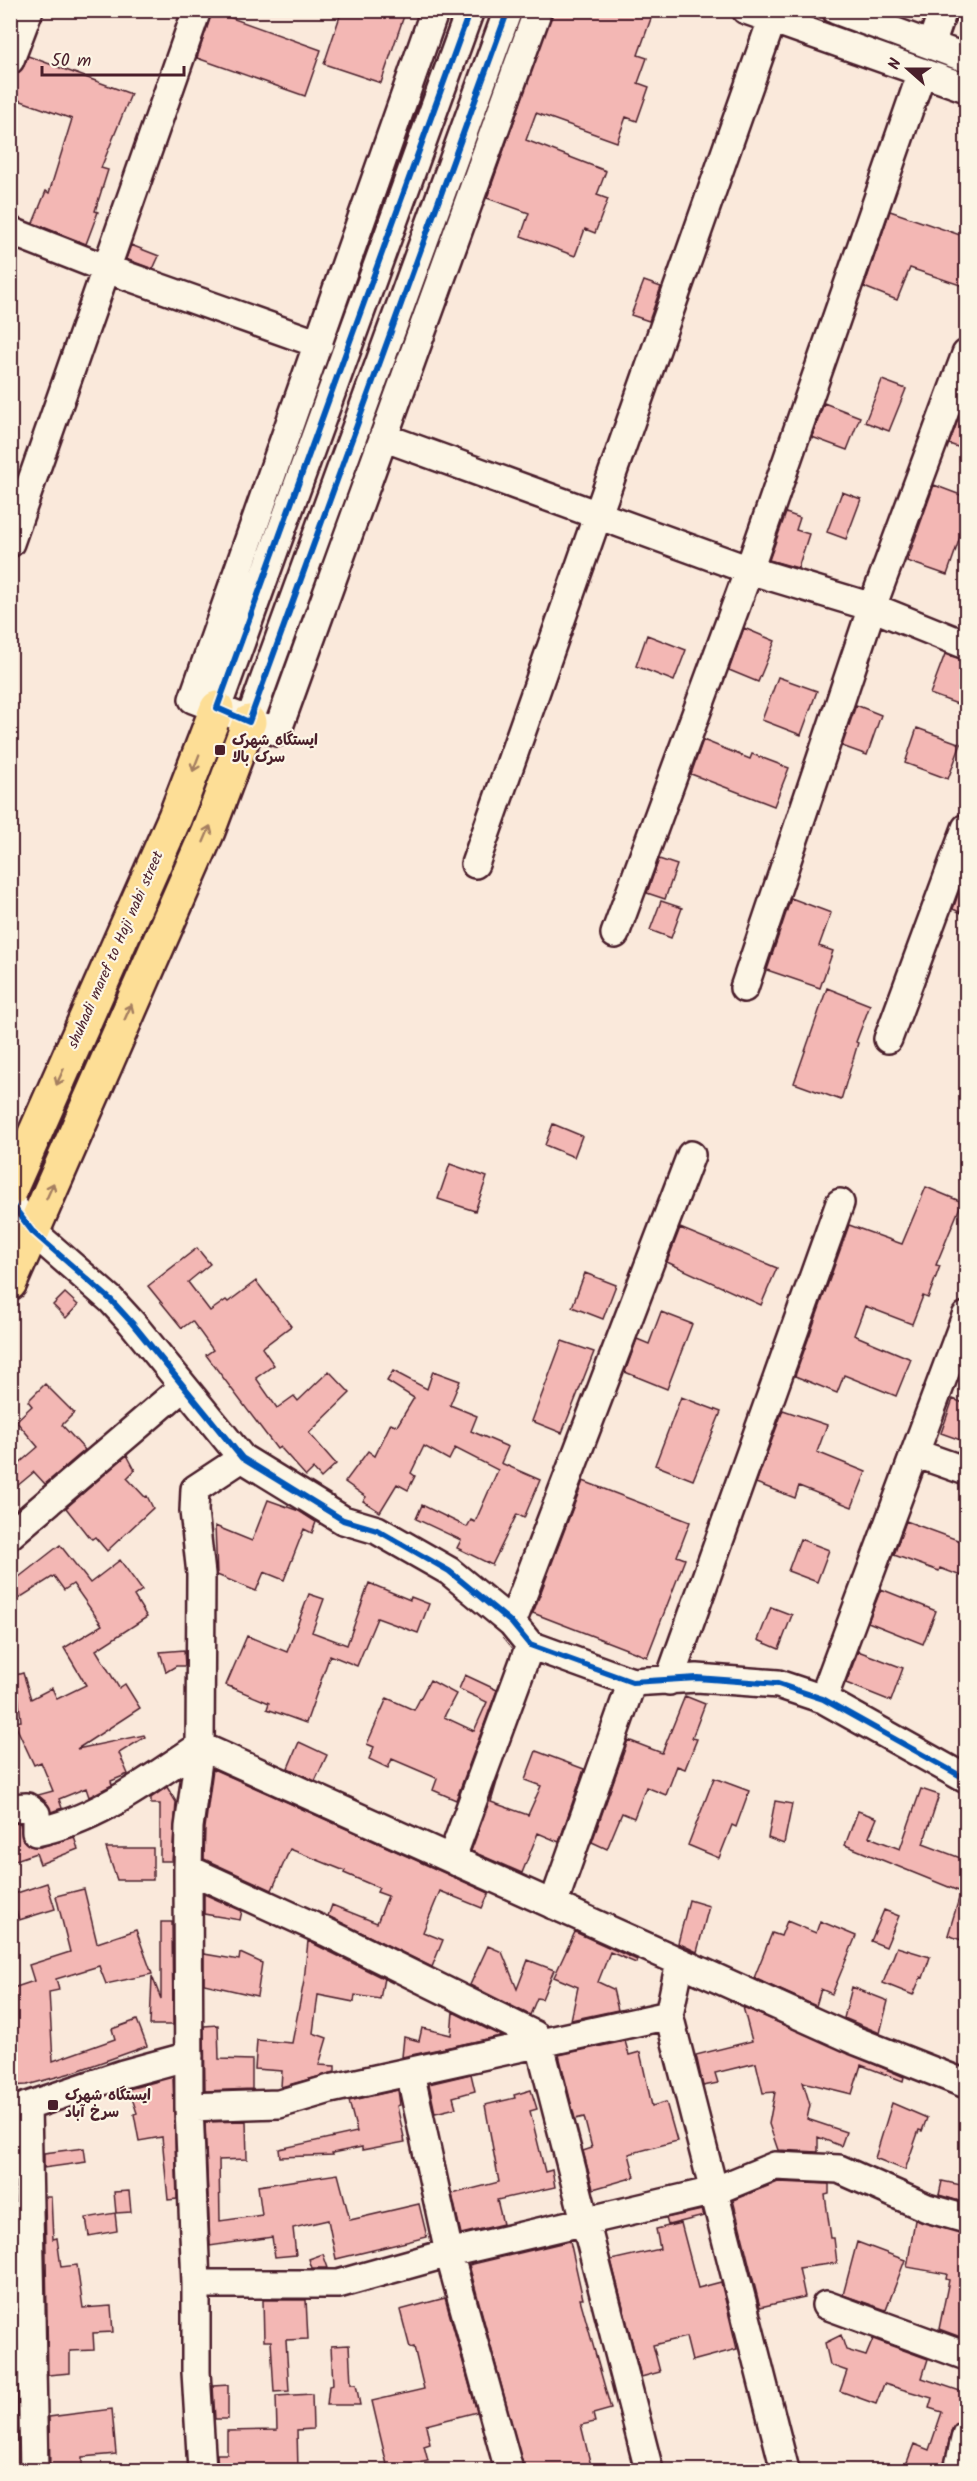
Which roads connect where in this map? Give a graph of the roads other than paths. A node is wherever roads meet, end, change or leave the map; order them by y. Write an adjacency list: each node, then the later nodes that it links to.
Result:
1 (29, 10): 13 (street)
2 (197, 10): 17 (street)
3 (435, 10): 18 (street)
4 (470, 10): 26 (street)
5 (508, 10): 27 (street)
6 (538, 10): 20 (street)
7 (746, 10): 10 (street)
8 (836, 10): 11 (street)
9 (943, 10): 11 (street)
10 (772, 20): 14 (street); 21 (street)
11 (931, 45): 12 (street)
12 (966, 58)
13 (10, 60)
14 (922, 72): 15 (street); 23 (street)
15 (966, 88)
16 (10, 231): 17 (street)
17 (106, 269): 18 (street); 22 (street)
18 (319, 344): 26 (street)
19 (966, 354): 24 (street)
20 (383, 437): 21 (street); 27 (street)
21 (598, 515): 23 (street); 29 (street)
22 (10, 543)
23 (749, 570): 24 (street); 30 (street)
24 (872, 607): 25 (street); 31 (street)
25 (966, 645)
26 (217, 708): 27 (street); 34 (main road, shuhadi maref to Haji nabi street, one-way to 34)
27 (249, 722): 37 (main road, one-way to 27)
28 (966, 828): 32 (street)
29 (475, 864)
30 (615, 934)
31 (744, 988)
32 (888, 1039)
33 (691, 1155): 45 (street)
34 (10, 1190)
35 (10, 1202): 37 (street)
36 (840, 1203): 47 (street)
37 (32, 1231): 38 (main road); 40 (street)
38 (10, 1283)
39 (966, 1316): 41 (street)
40 (183, 1387): 42 (street); 44 (street)
41 (915, 1453): 43 (street); 49 (street)
42 (242, 1458): 45 (street); 50 (street)
43 (966, 1472)
44 (10, 1536)
45 (512, 1623): 46 (street)
46 (530, 1645): 48 (street); 53 (street)
47 (669, 1681): 48 (street); 49 (street)
48 (632, 1682): 55 (street)
49 (823, 1699): 51 (street)
50 (200, 1746): 52 (street); 53 (street); 54 (street)
51 (966, 1779)
52 (10, 1808)
53 (457, 1862): 55 (street)
54 (188, 1869): 58 (street); 59 (street)
55 (553, 1905): 56 (street)
56 (680, 1962): 57 (street); 61 (street)
57 (669, 2015): 58 (street); 64 (street)
58 (540, 2045): 60 (street); 66 (street)
59 (189, 2056): 62 (street); 63 (street)
60 (410, 2072): 62 (street); 67 (street)
61 (966, 2084)
62 (189, 2106): 68 (street)
63 (19, 2109): 72 (street)
64 (714, 2191): 65 (street); 66 (street); 76 (street)
65 (966, 2219)
66 (587, 2222): 67 (street); 75 (street)
67 (449, 2253): 68 (street); 74 (street)
68 (196, 2284): 73 (street)
69 (826, 2305): 70 (street)
70 (966, 2356)
71 (966, 2435): 77 (street)
72 (34, 2470)
73 (202, 2470)
74 (508, 2470)
75 (649, 2470)
76 (785, 2470)
77 (958, 2470)

